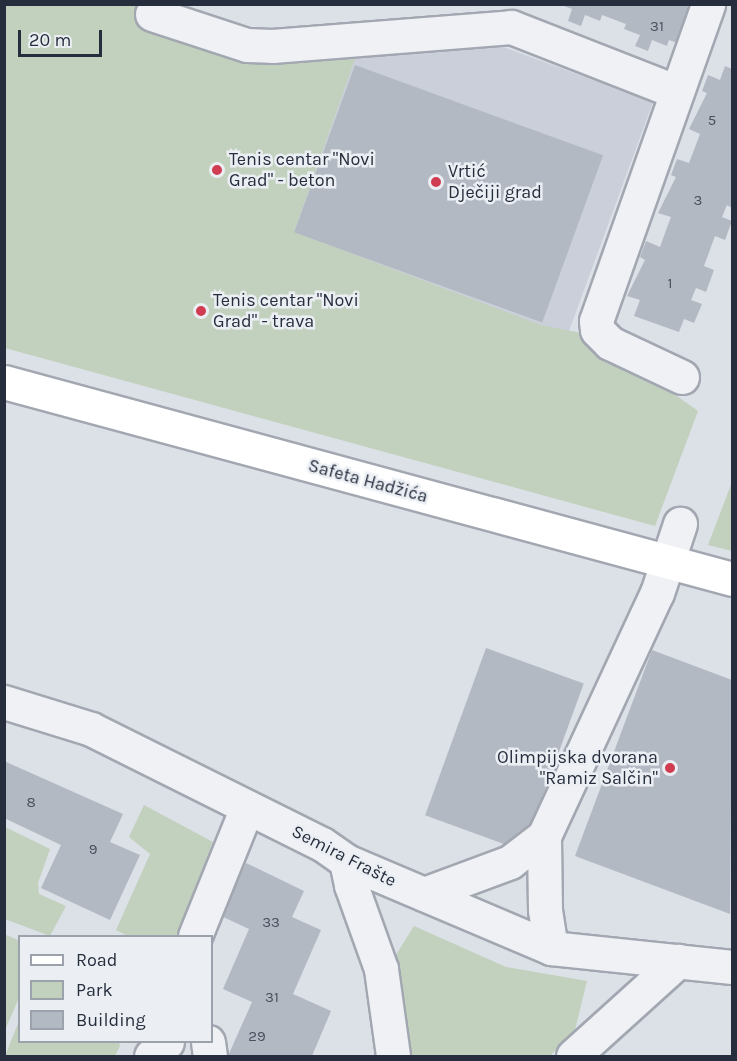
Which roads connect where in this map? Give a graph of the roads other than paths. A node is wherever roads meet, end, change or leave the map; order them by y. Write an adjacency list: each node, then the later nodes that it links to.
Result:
1 (708, 4): 3 (street)
2 (153, 14): 3 (street)
3 (677, 92): 4 (street)
4 (682, 377)
5 (4, 382): 7 (main road, Safeta Hadžića)
6 (680, 524): 7 (street)
7 (668, 561): 8 (main road, Safeta Hadžića); 11 (street)
8 (732, 579)
9 (4, 702): 10 (street, Semira Frašte)
10 (247, 807): 12 (street, Semira Frašte); 14 (street)
11 (544, 836): 13 (street); 15 (street)
12 (346, 861): 13 (street, Semira Frašte); 20 (street)
13 (424, 894): 15 (street, Semira Frašte)
14 (195, 935)
15 (551, 948): 16 (street, Semira Frašte)
16 (678, 961): 17 (street, Semira Frašte); 21 (street)
17 (732, 967)
18 (165, 1043): 19 (street)
19 (151, 1056)
20 (393, 1056)
21 (573, 1056)

